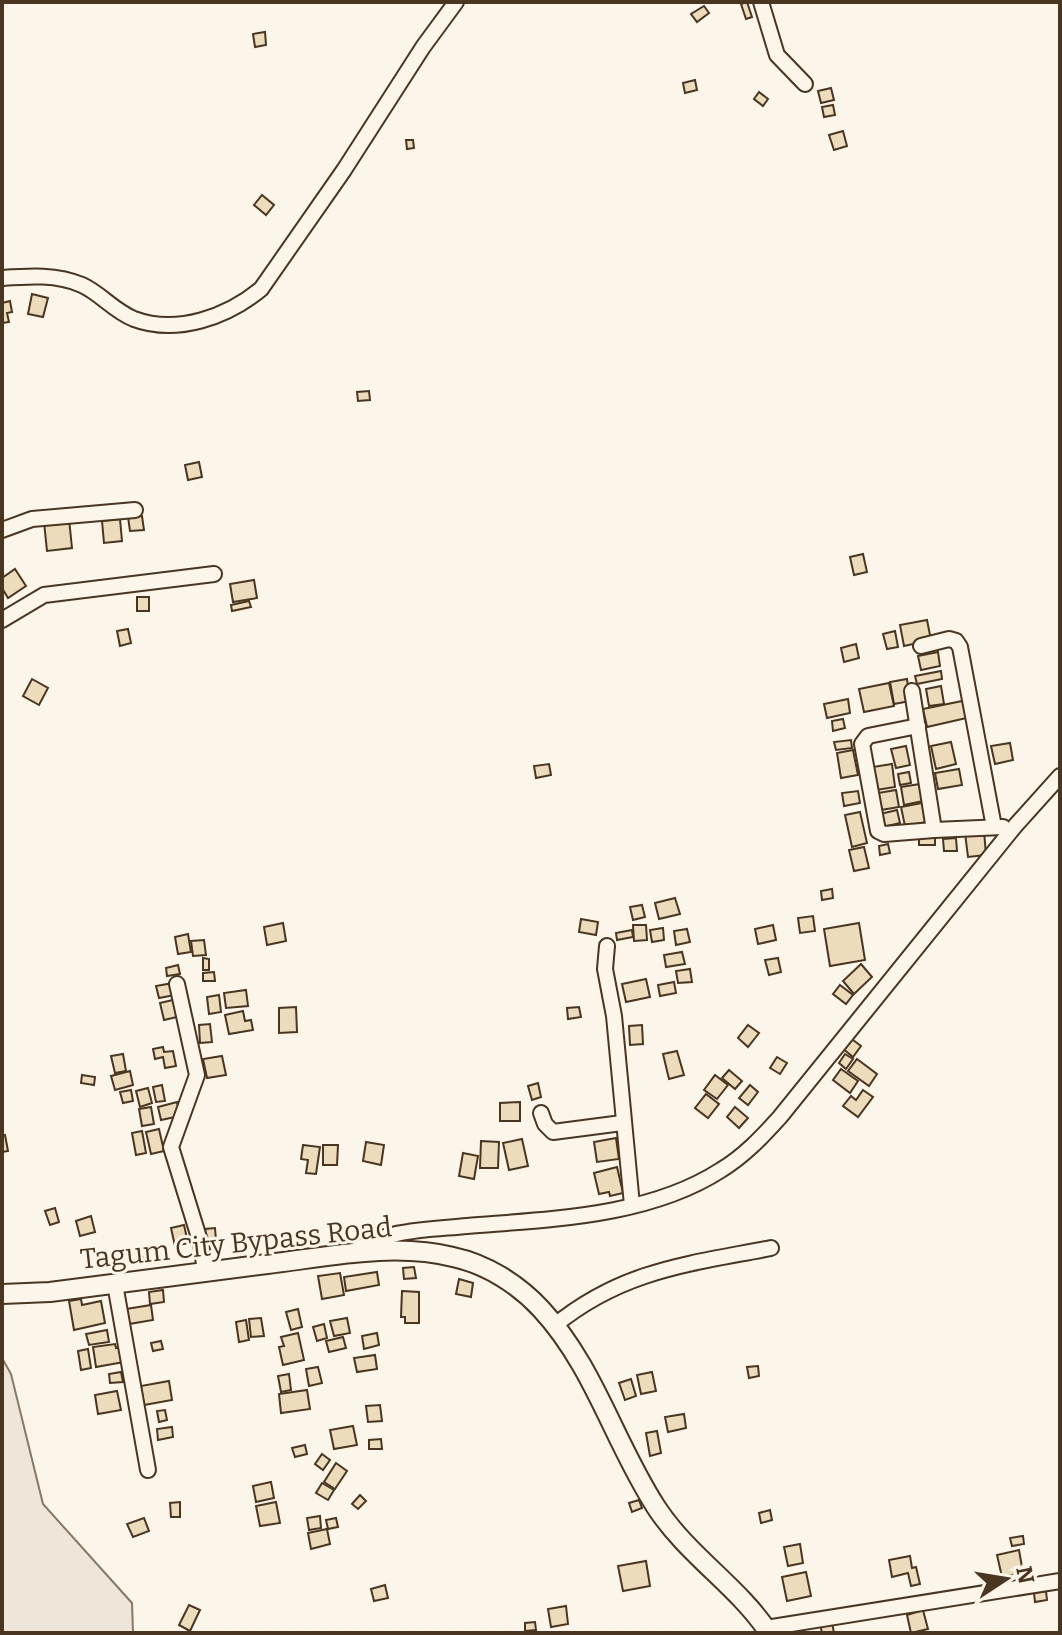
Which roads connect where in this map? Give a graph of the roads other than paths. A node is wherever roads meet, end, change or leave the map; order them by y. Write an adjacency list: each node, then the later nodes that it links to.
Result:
1 (456, 2): 4 (street)
2 (761, 2): 3 (street)
3 (805, 84)
4 (2, 278)
5 (135, 510): 6 (street)
6 (2, 530)
7 (214, 574): 8 (street)
8 (2, 620)
9 (921, 646): 14 (street)
10 (912, 691): 11 (street)
11 (918, 726): 15 (street); 15 (street)
12 (1060, 776): 13 (street)
13 (1015, 826): 14 (street); 20 (street)
14 (994, 827): 15 (street)
15 (934, 830)
16 (607, 946): 19 (street)
17 (177, 984): 23 (street)
18 (541, 1113): 19 (street)
19 (622, 1123): 20 (street)
20 (632, 1205): 22 (street)
21 (771, 1248): 26 (street)
22 (349, 1254): 23 (main road, Tagum City Bypass Road); 26 (main road, Tagum City Bypass Road)
23 (205, 1271): 24 (main road, Tagum City Bypass Road)
24 (115, 1284): 25 (main road, Tagum City Bypass Road); 27 (street)
25 (2, 1294)
26 (558, 1330): 29 (main road, Tagum City Bypass Road)
27 (148, 1470)
28 (1060, 1581): 29 (street)
29 (768, 1631)

